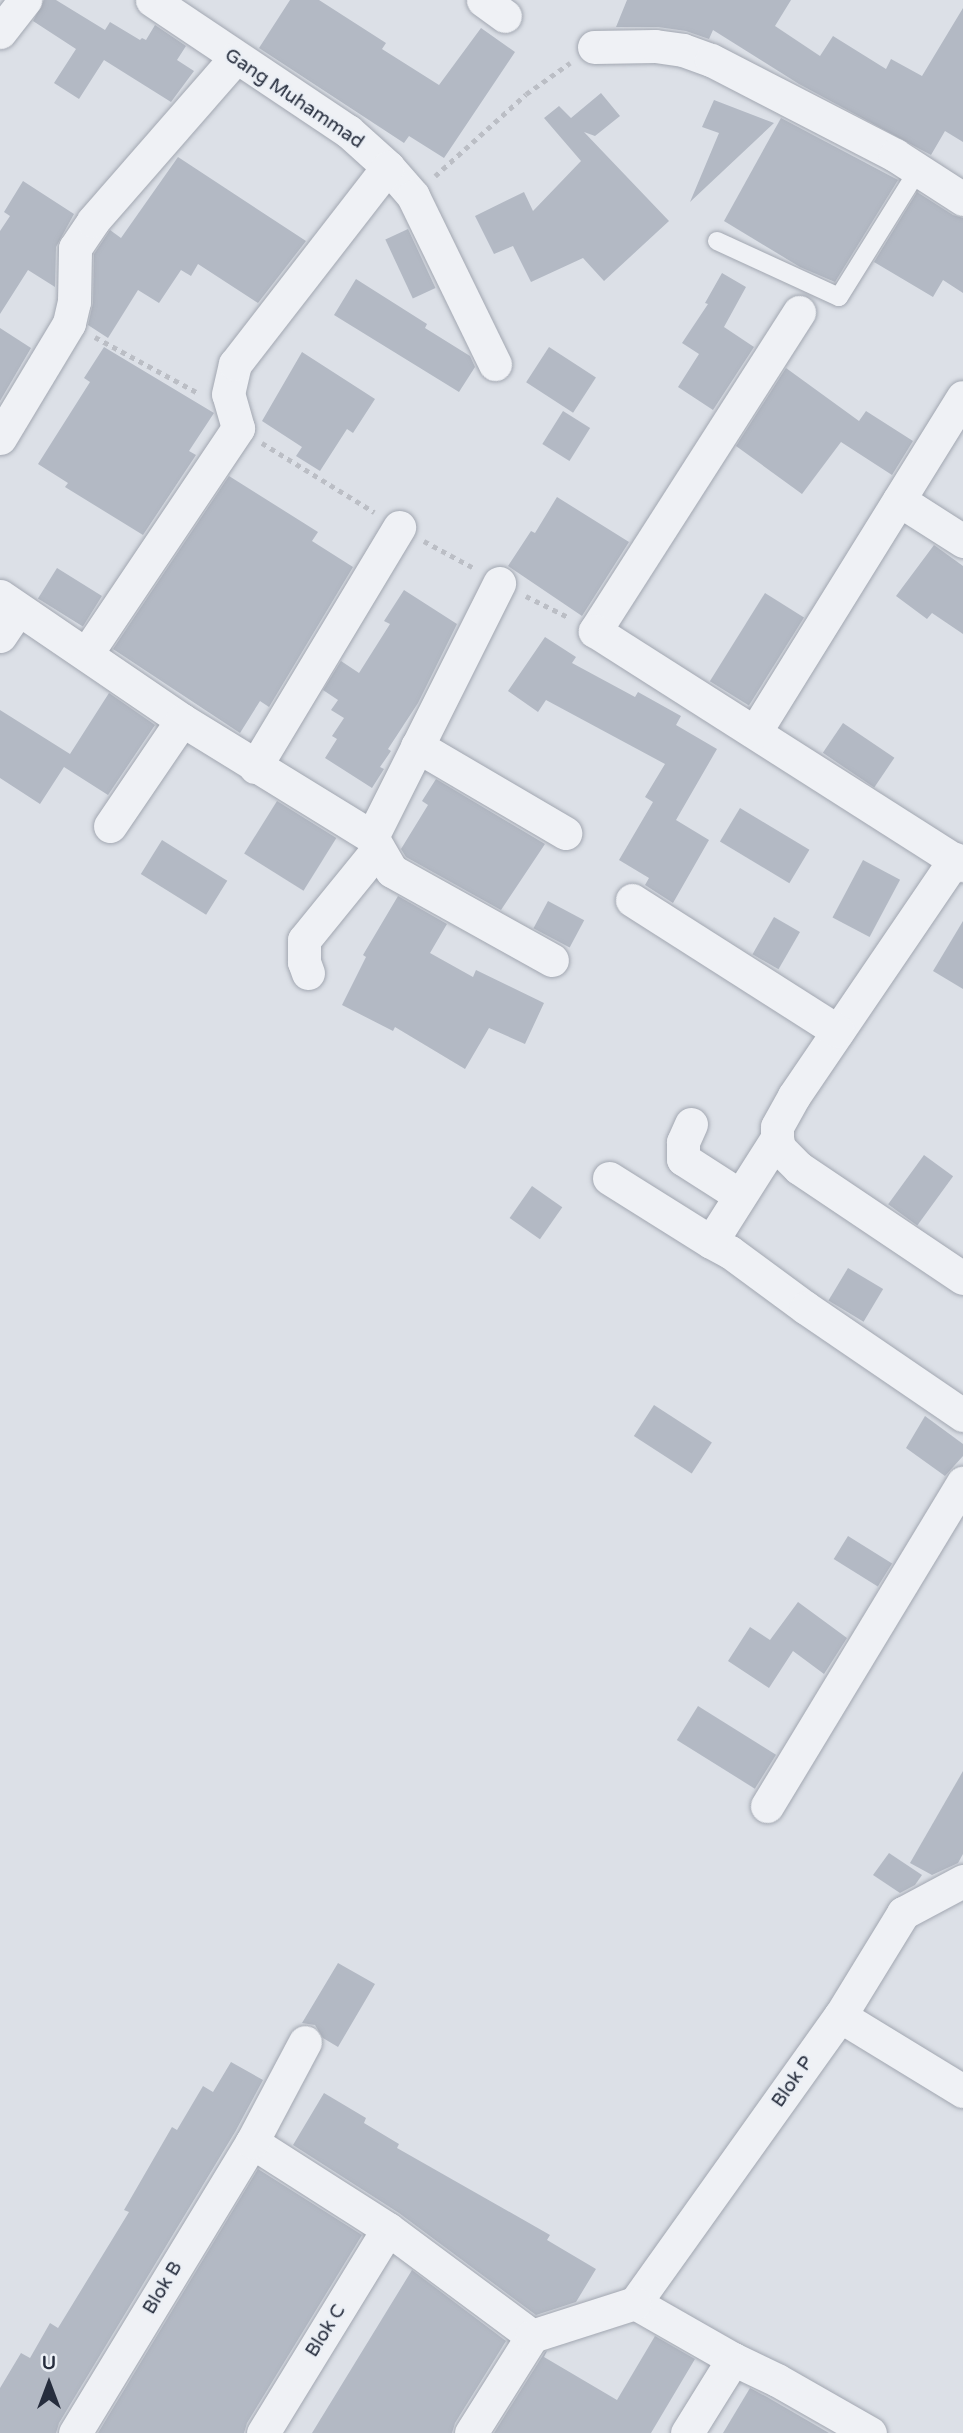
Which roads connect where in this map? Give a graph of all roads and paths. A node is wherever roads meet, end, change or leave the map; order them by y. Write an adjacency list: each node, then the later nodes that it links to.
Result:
1 (25, 0): 3 (street)
2 (152, 0): 5 (street, Gang Muhammad)
3 (0, 32)
4 (594, 47): 7 (street); 8 (path)
5 (235, 58): 6 (street, Gang Muhammad); 12 (street)
6 (388, 167): 8 (street, Gang Muhammad); 15 (street)
7 (918, 170): 9 (street); 10 (lane)
8 (414, 196): 13 (street, Gang Muhammad)
9 (963, 199)
10 (716, 241)
11 (799, 312): 23 (street)
12 (69, 323): 15 (path); 16 (street)
13 (495, 364)
14 (963, 397): 17 (street)
15 (235, 420): 18 (path); 24 (street)
16 (0, 438)
17 (899, 500): 19 (street); 26 (street)
18 (400, 527): 20 (path); 28 (street)
19 (963, 541)
20 (456, 558)
21 (499, 583): 23 (path); 27 (street)
22 (6, 613): 24 (street)
23 (595, 631): 26 (street)
24 (87, 653): 25 (street)
25 (182, 720): 28 (street); 29 (street)
26 (755, 732): 32 (street)
27 (418, 746): 30 (street); 31 (street)
28 (255, 767): 31 (street)
29 (110, 826)
30 (565, 833)
31 (364, 834): 34 (street); 35 (street)
32 (959, 862): 36 (street)
33 (632, 900): 36 (street)
34 (552, 960)
35 (308, 973)
36 (838, 1031): 38 (street)
37 (691, 1124): 40 (street)
38 (777, 1138): 40 (street); 42 (street)
39 (609, 1178): 41 (street)
40 (739, 1195): 41 (street)
41 (711, 1242): 43 (street)
42 (963, 1278)
43 (963, 1415)
44 (963, 1483): 45 (street)
45 (767, 1806)
46 (963, 1881): 47 (street, Blok P)
47 (840, 2016): 49 (street); 52 (street, Blok P)
48 (305, 2042): 50 (street, Blok B)
49 (963, 2091)
50 (252, 2142): 51 (street); 55 (street, Blok B)
51 (388, 2229): 53 (street); 56 (street, Blok C)
52 (635, 2303): 53 (street); 54 (street)
53 (532, 2336): 57 (street)
54 (733, 2358): 58 (street); 59 (street)
55 (75, 2433)
56 (263, 2433)
57 (471, 2433)
58 (687, 2433)
59 (870, 2433)

